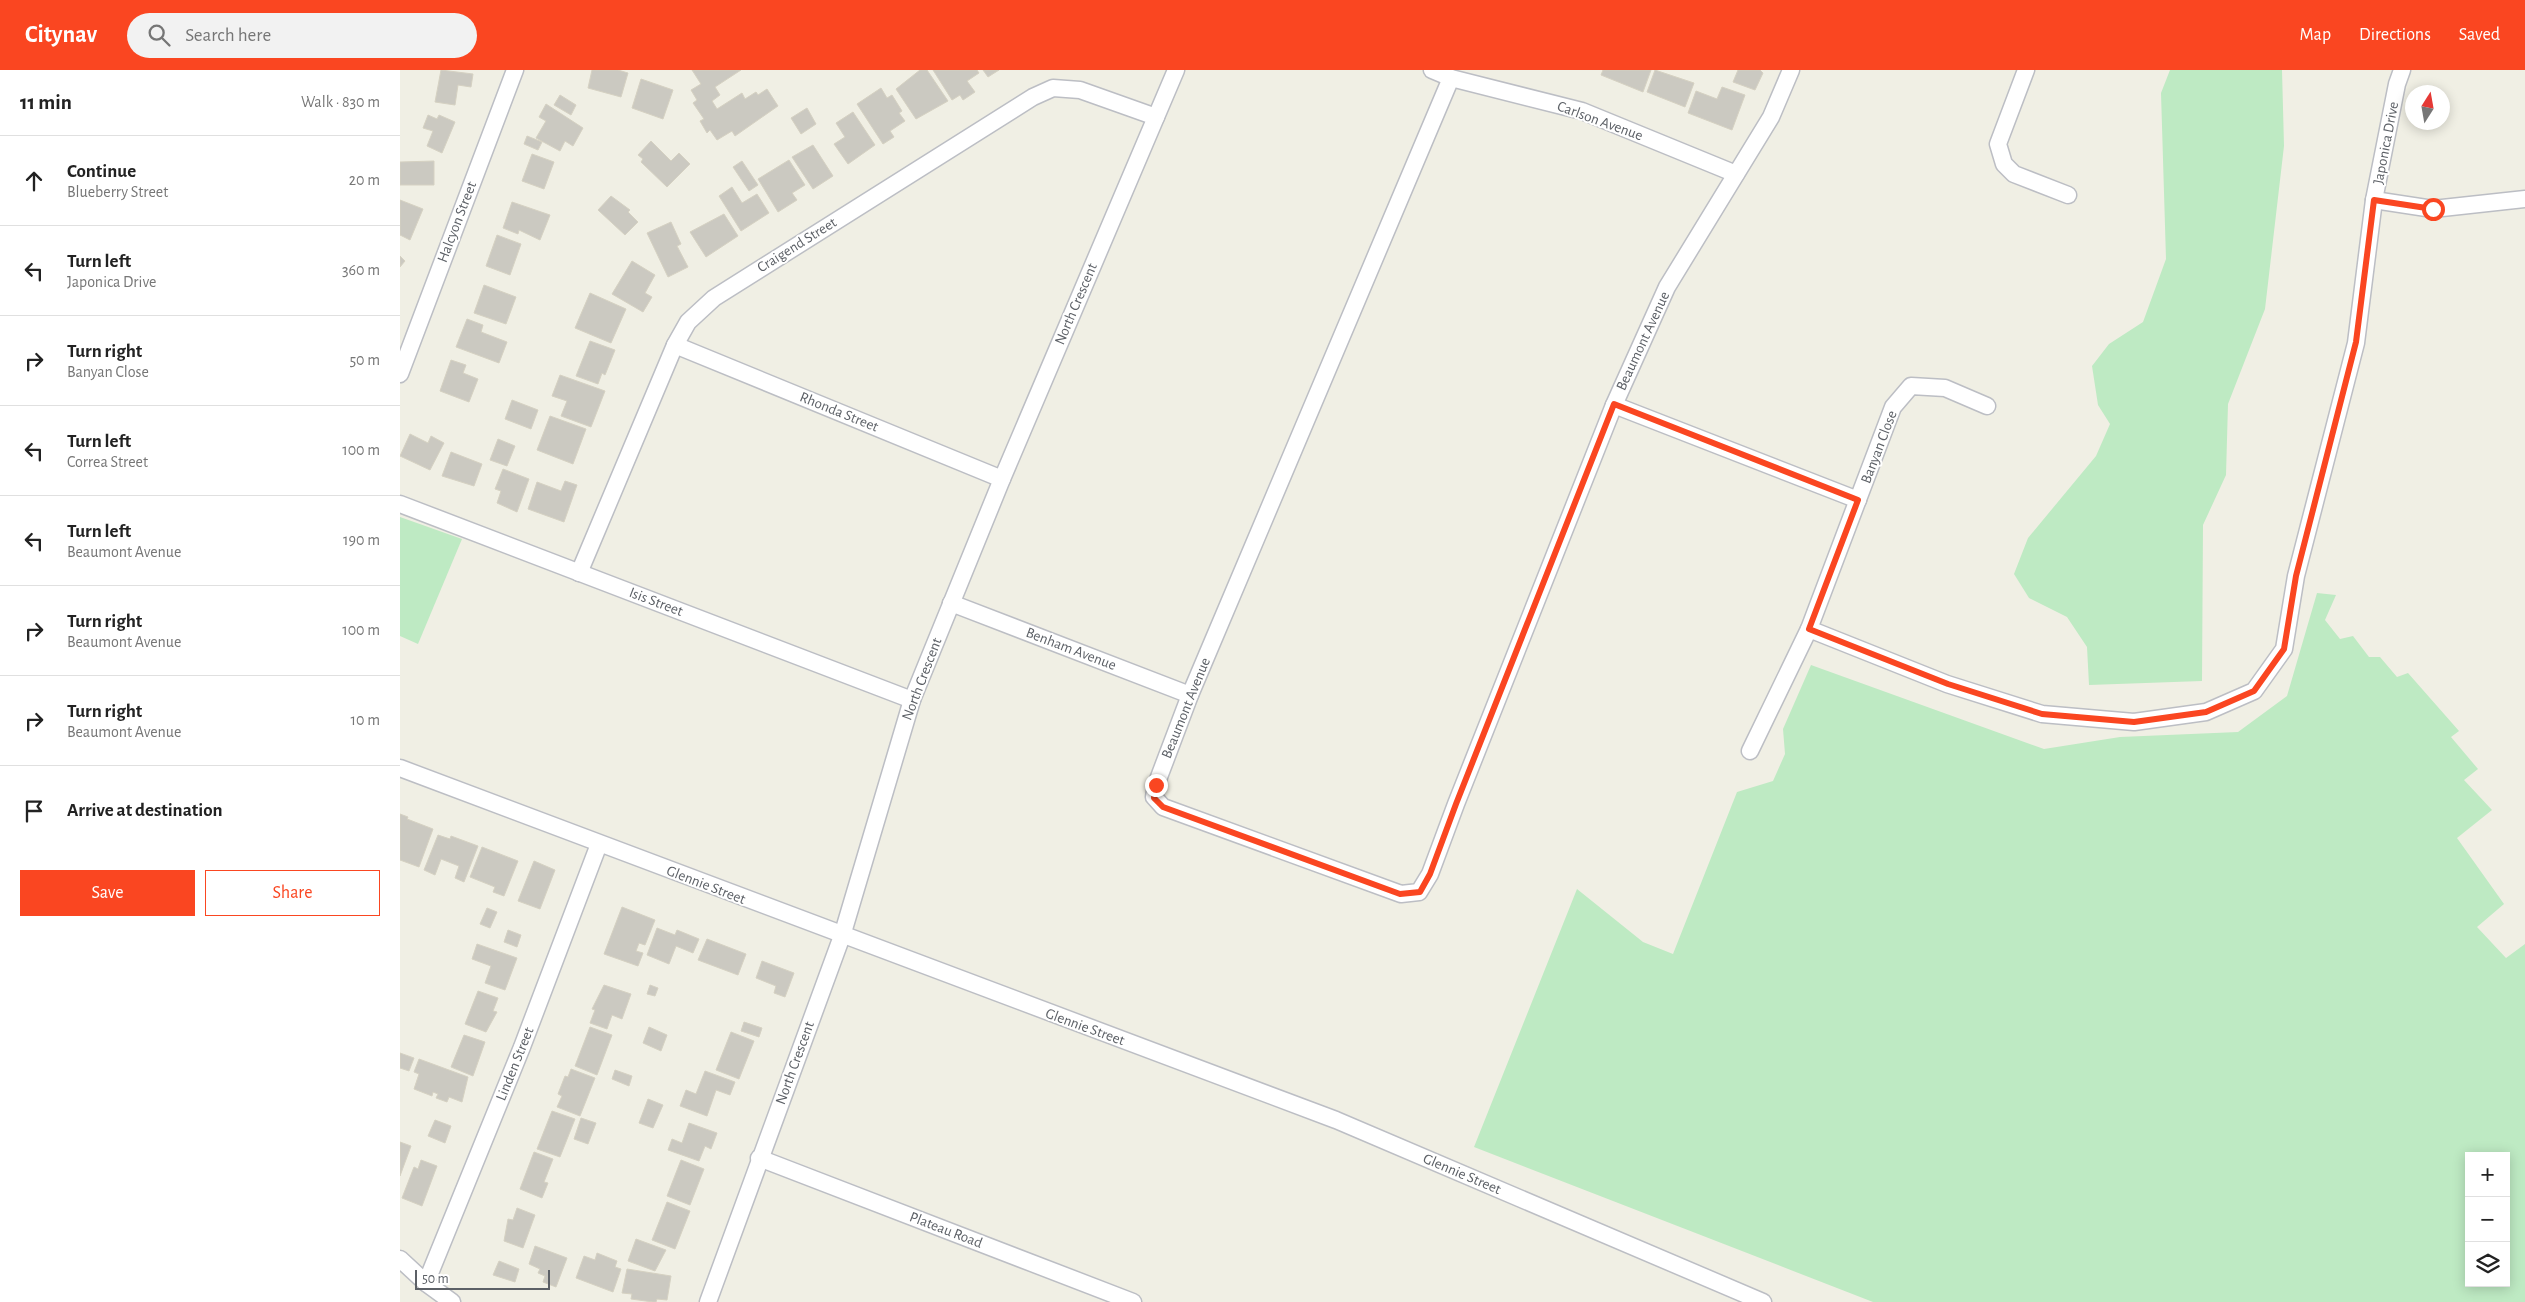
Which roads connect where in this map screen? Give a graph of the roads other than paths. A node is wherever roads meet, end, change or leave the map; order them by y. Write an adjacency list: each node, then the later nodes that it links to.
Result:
1 (515, 70): 14 (street, Halcyon Street)
2 (1176, 70): 8 (street, North Crescent)
3 (1432, 70): 7 (street, Carlson Avenue)
4 (1791, 70): 9 (street, Beaumont Avenue)
5 (2026, 70): 10 (street)
6 (2402, 70): 12 (street, Japonica Drive)
7 (1451, 78): 9 (street, Carlson Avenue); 23 (street, Beaumont Avenue)
8 (1156, 117): 13 (street, Craigend Street); 17 (street, North Crescent)
9 (1736, 174): 15 (street, Beaumont Avenue)
10 (2068, 195)
11 (2525, 199): 12 (street)
12 (2374, 200): 22 (street, Japonica Drive)
13 (675, 345): 17 (street, Rhonda Street); 20 (street, Craigend Street)
14 (400, 374)
15 (1614, 404): 18 (street); 23 (street, Beaumont Avenue)
16 (1987, 406): 18 (street, Banyan Close)
17 (1002, 479): 21 (street, North Crescent)
18 (1858, 500): 22 (street, Banyan Close)
19 (400, 504): 20 (street, Isis Street)
20 (579, 573): 24 (street, Isis Street)
21 (951, 603): 23 (street, Benham Avenue); 24 (street, North Crescent)
22 (1809, 629): 25 (street, Banyan Close)
23 (1190, 695)
24 (912, 700): 28 (street, North Crescent)
25 (1750, 751)
26 (400, 768): 27 (street, Glennie Street)
27 (599, 844): 28 (street, Glennie Street); 31 (street, Linden Street)
28 (842, 936): 29 (street, North Crescent); 35 (street, Glennie Street)
29 (759, 1158): 33 (street, North Crescent); 34 (street, Plateau Road)
30 (400, 1259): 31 (street)
31 (426, 1283): 32 (street)
32 (452, 1302)
33 (708, 1302)
34 (1133, 1302)
35 (1764, 1302)

